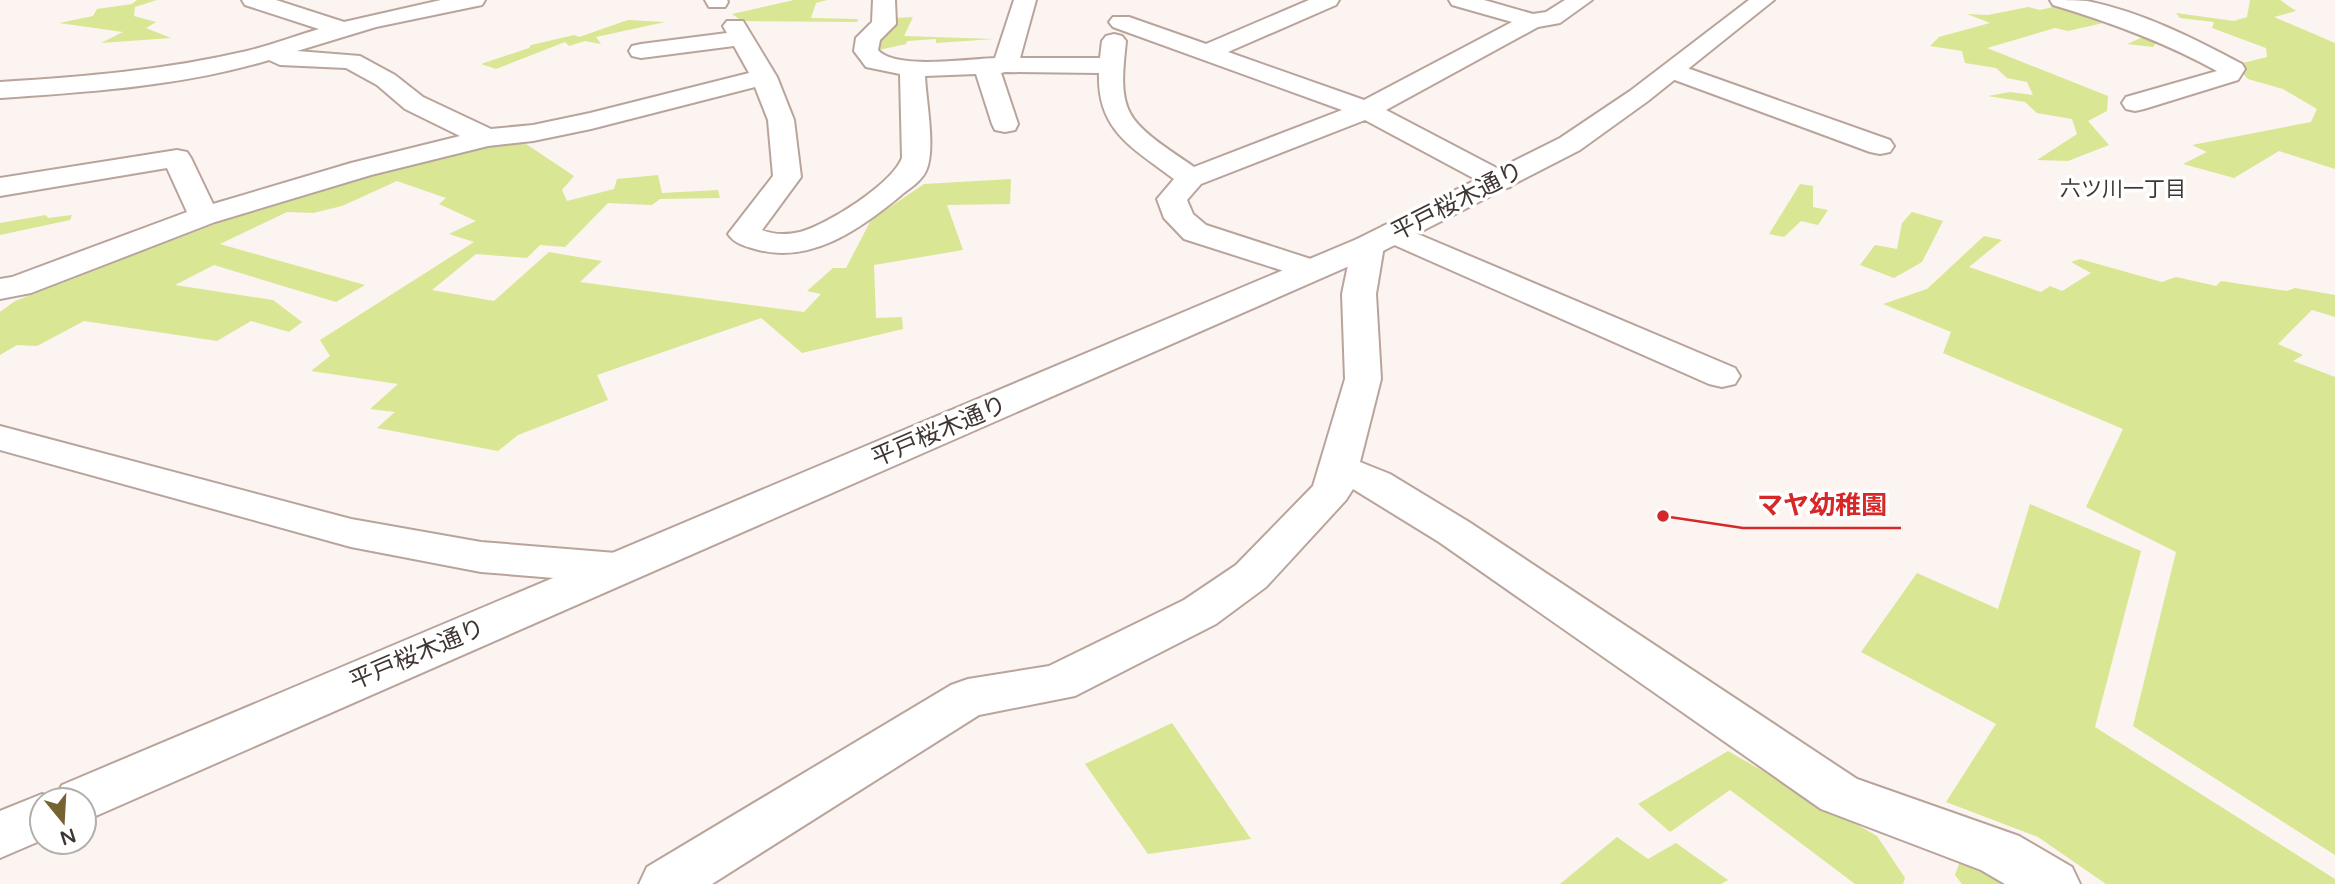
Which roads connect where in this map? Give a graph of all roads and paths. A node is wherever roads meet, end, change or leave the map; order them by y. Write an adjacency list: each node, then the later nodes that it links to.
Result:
1 (253, 0): 12 (street)
2 (474, 0): 15 (street)
3 (884, 0): 21 (street)
4 (1025, 0): 19 (street)
5 (1137, 0): 14 (street)
6 (1328, 0): 17 (street)
7 (1461, 0): 13 (street)
8 (1581, 0): 13 (street)
9 (1763, 0): 22 (street, 平戸桜木通り)
10 (2061, 0): 25 (street)
11 (350, 5): 12 (street)
12 (316, 21): 15 (street)
13 (1532, 21): 26 (street)
14 (1121, 22): 17 (street); 20 (street)
15 (342, 30): 18 (street)
16 (640, 51): 23 (street)
17 (1206, 53): 26 (street)
18 (253, 57): 24 (street); 28 (street)
19 (996, 66): 20 (street); 21 (street); 27 (street)
20 (1111, 66): 30 (street)
21 (912, 69): 23 (street)
22 (1673, 71): 29 (street); 31 (street, 平戸桜木通り)
23 (764, 77): 28 (street)
24 (0, 90)
25 (2135, 103)
26 (1366, 110): 30 (street); 31 (street)
27 (1005, 124)
28 (488, 138): 33 (street)
29 (1880, 146)
30 (1191, 178): 35 (street)
31 (1500, 181): 34 (street, 平戸桜木通り)
32 (0, 187): 33 (street)
33 (204, 216): 36 (street)
34 (1381, 240): 35 (street, 平戸桜木通り); 37 (street); 39 (street)
35 (1312, 270): 40 (street, 平戸桜木通り)
36 (0, 289)
37 (1722, 376)
38 (0, 438): 40 (street)
39 (1339, 468): 44 (street); 45 (street)
40 (616, 568): 41 (street, 平戸桜木通り)
41 (98, 792)
42 (28, 822): 43 (street)
43 (0, 835)
44 (666, 884)
45 (2053, 884)

